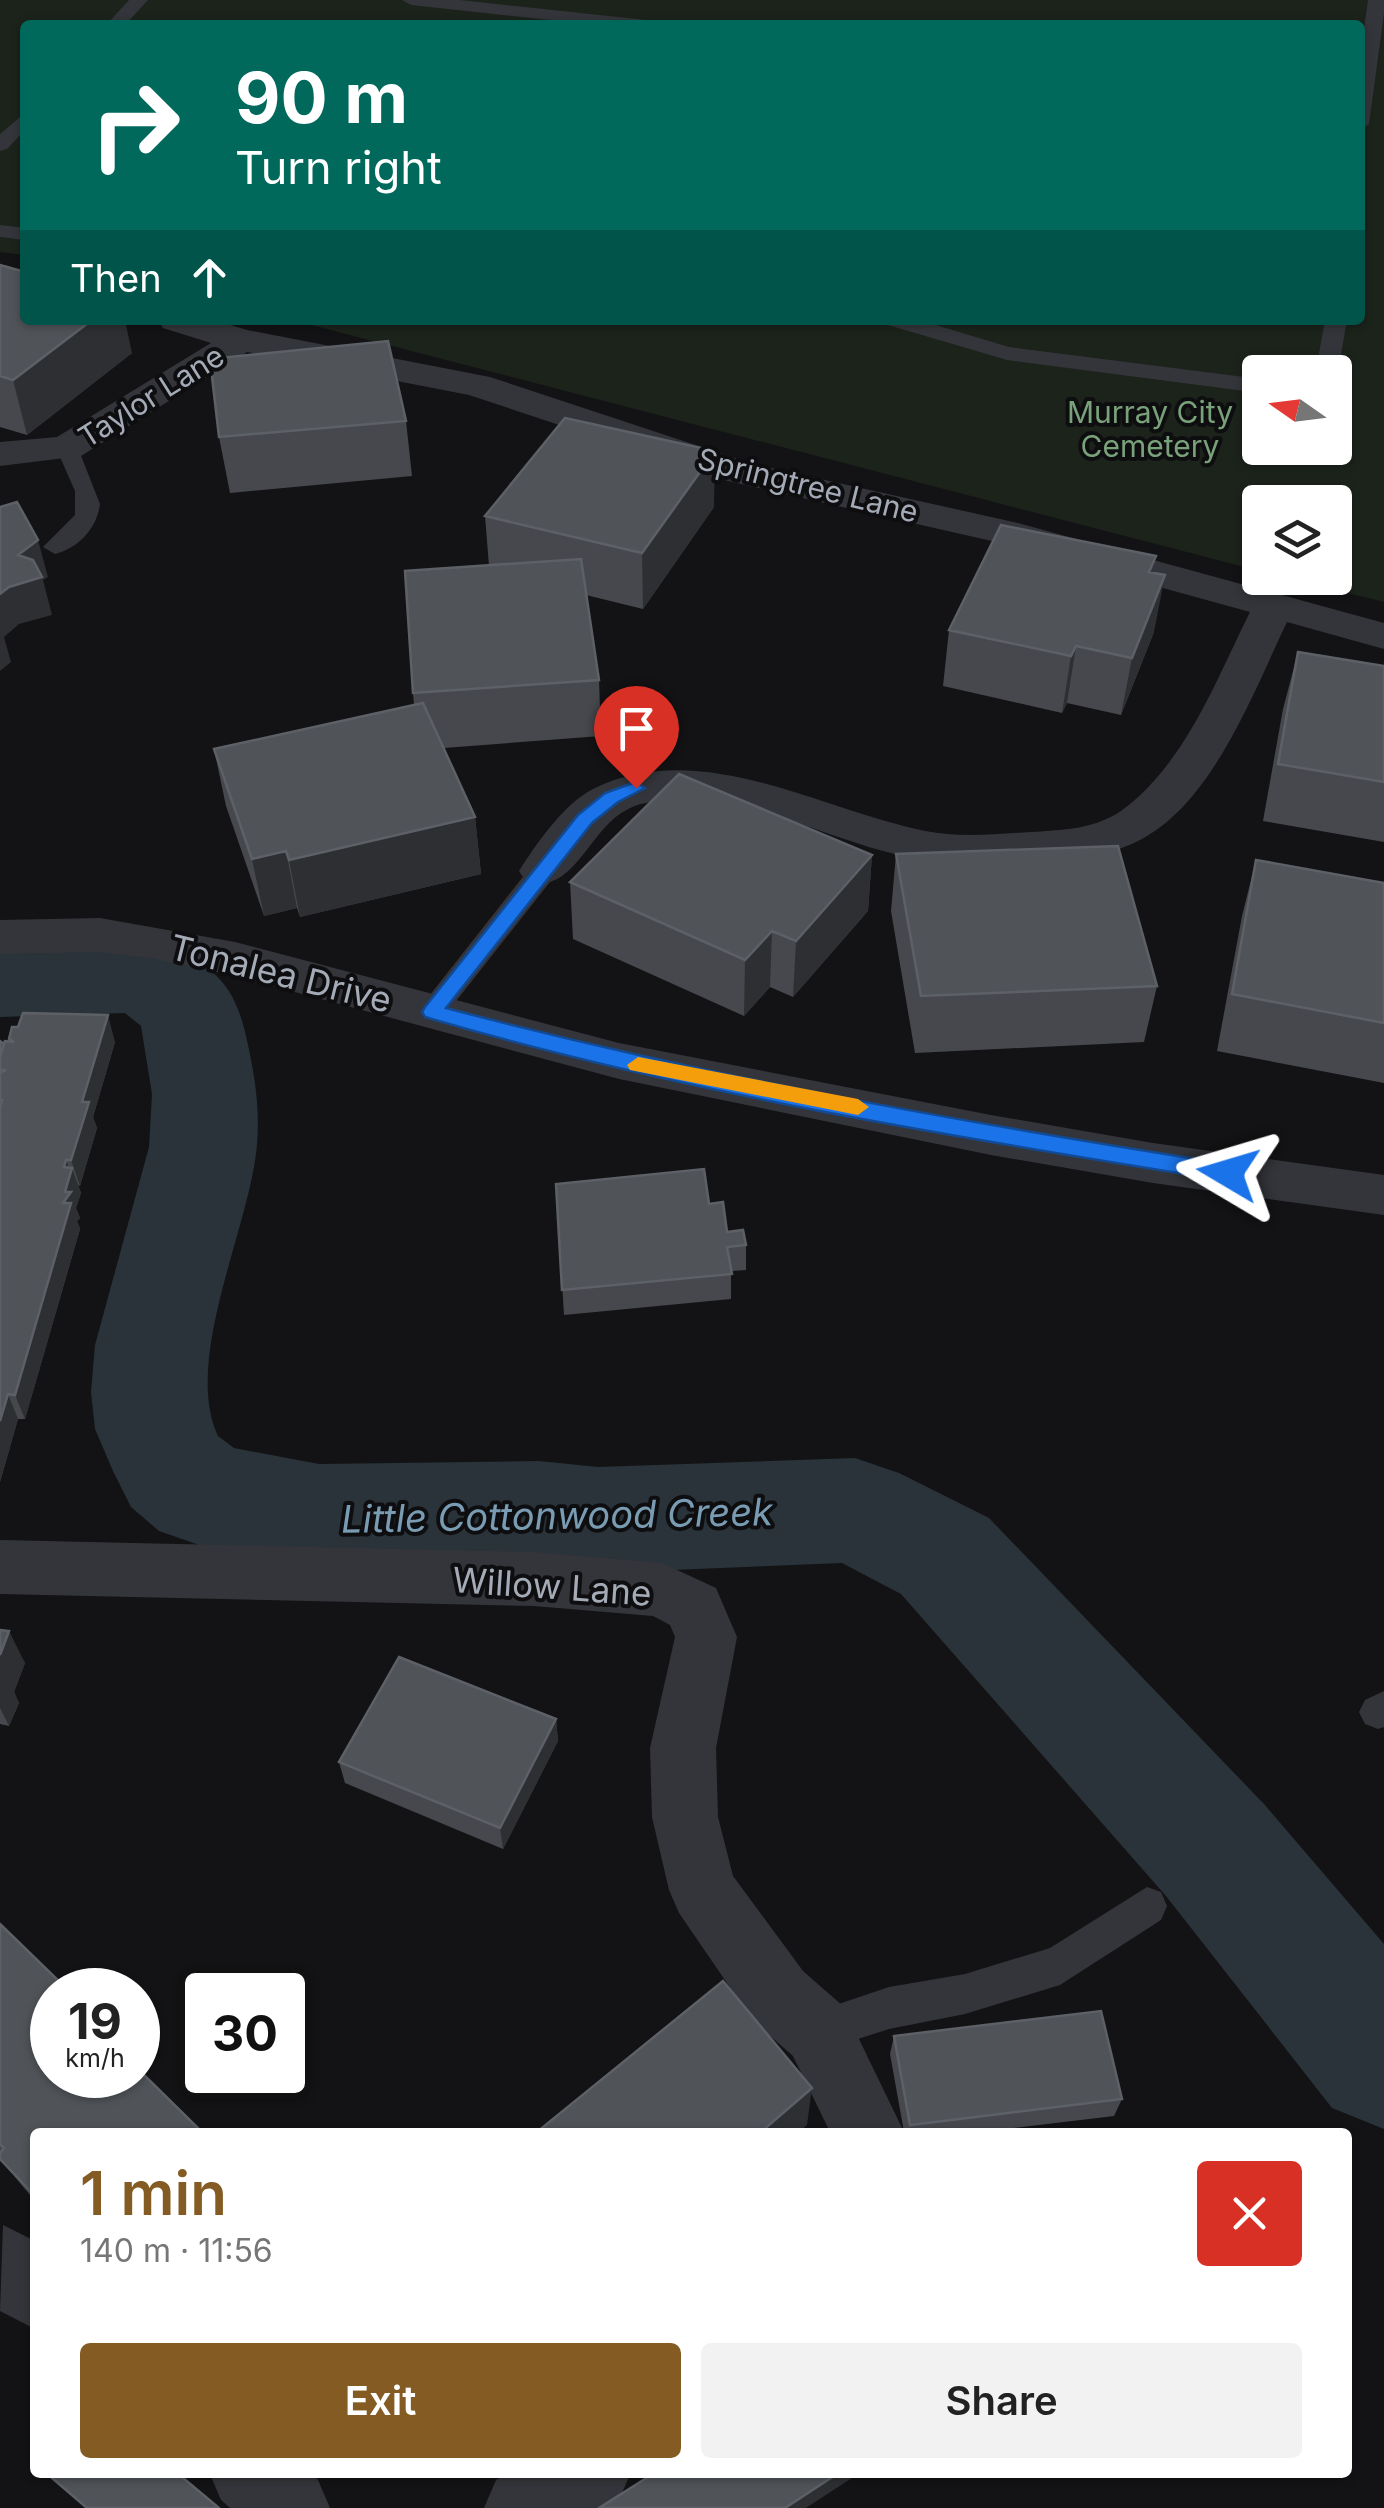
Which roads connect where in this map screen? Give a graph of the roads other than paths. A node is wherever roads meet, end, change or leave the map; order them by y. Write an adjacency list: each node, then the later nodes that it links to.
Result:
1 (139, 0): 4 (lane)
2 (411, 0): 5 (lane)
3 (1377, 0): 6 (lane)
4 (120, 20)
5 (599, 20)
6 (1365, 76)
7 (20, 124): 8 (lane)
8 (0, 145)
9 (192, 325): 12 (street, Springtree Lane)
10 (913, 325): 14 (lane)
11 (1335, 325): 13 (lane)
12 (242, 340): 15 (street, Taylor Lane); 18 (street, Springtree Lane)
13 (1331, 355)
14 (1242, 384)
15 (67, 448): 16 (street, Taylor Lane); 17 (lane)
16 (0, 454)
17 (55, 547)
18 (1274, 606): 19 (street, Springtree Lane); 20 (street)
19 (1384, 636)
20 (543, 871): 22 (lane)
21 (0, 937): 22 (street, Tonalea Drive)
22 (432, 1012): 23 (street, Tonalea Drive)
23 (1384, 1195)
24 (0, 1566): 26 (street, Willow Lane)
25 (1146, 1906): 26 (lane)
26 (818, 2031): 27 (street, Willow Lane)
27 (866, 2128)
28 (256, 2478): 30 (street)
29 (584, 2478): 31 (street)
30 (290, 2508)
31 (524, 2508)

